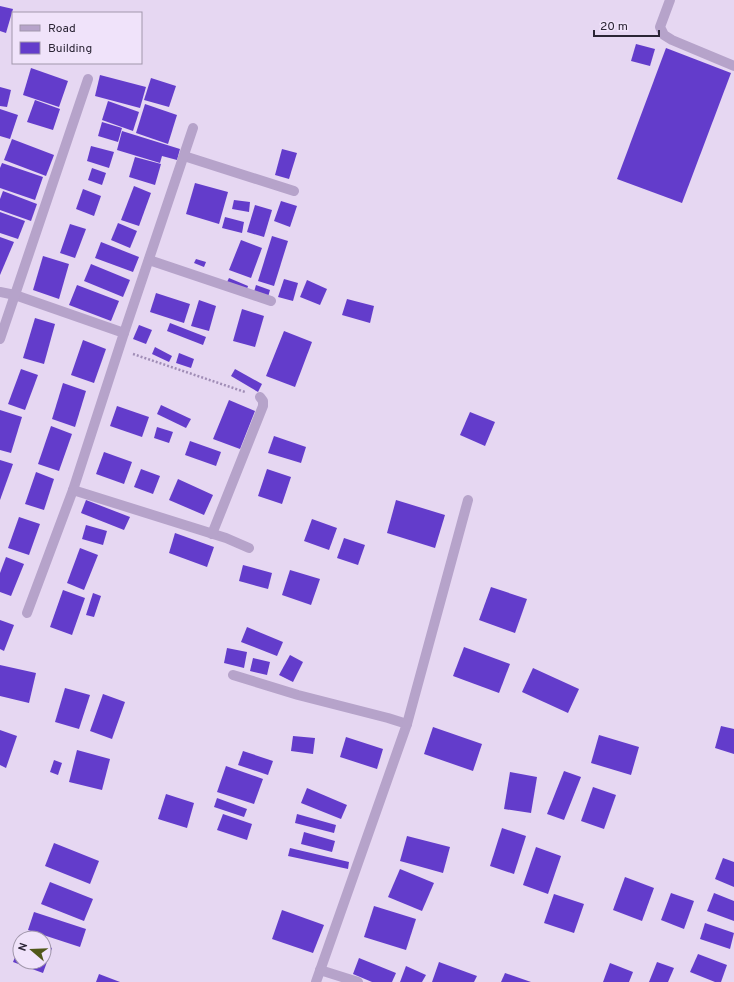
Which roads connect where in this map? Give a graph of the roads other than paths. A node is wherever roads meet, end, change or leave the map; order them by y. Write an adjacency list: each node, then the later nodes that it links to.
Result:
1 (670, 0): 2 (street)
2 (734, 66)
3 (88, 79): 9 (street)
4 (193, 128): 5 (street)
5 (184, 156): 6 (street); 7 (street)
6 (294, 191)
7 (149, 260): 10 (street); 11 (street)
8 (0, 292): 9 (street)
9 (15, 295): 11 (street); 12 (street)
10 (271, 301)
11 (124, 333): 14 (street)
12 (0, 339)
13 (260, 397): 16 (street)
14 (73, 490): 16 (street); 18 (street)
15 (468, 500): 20 (street)
16 (212, 534): 17 (street)
17 (249, 548)
18 (27, 614)
19 (233, 675): 20 (street)
20 (407, 724): 21 (street)
21 (320, 970): 22 (street); 23 (street)
22 (316, 982)
23 (358, 982)

